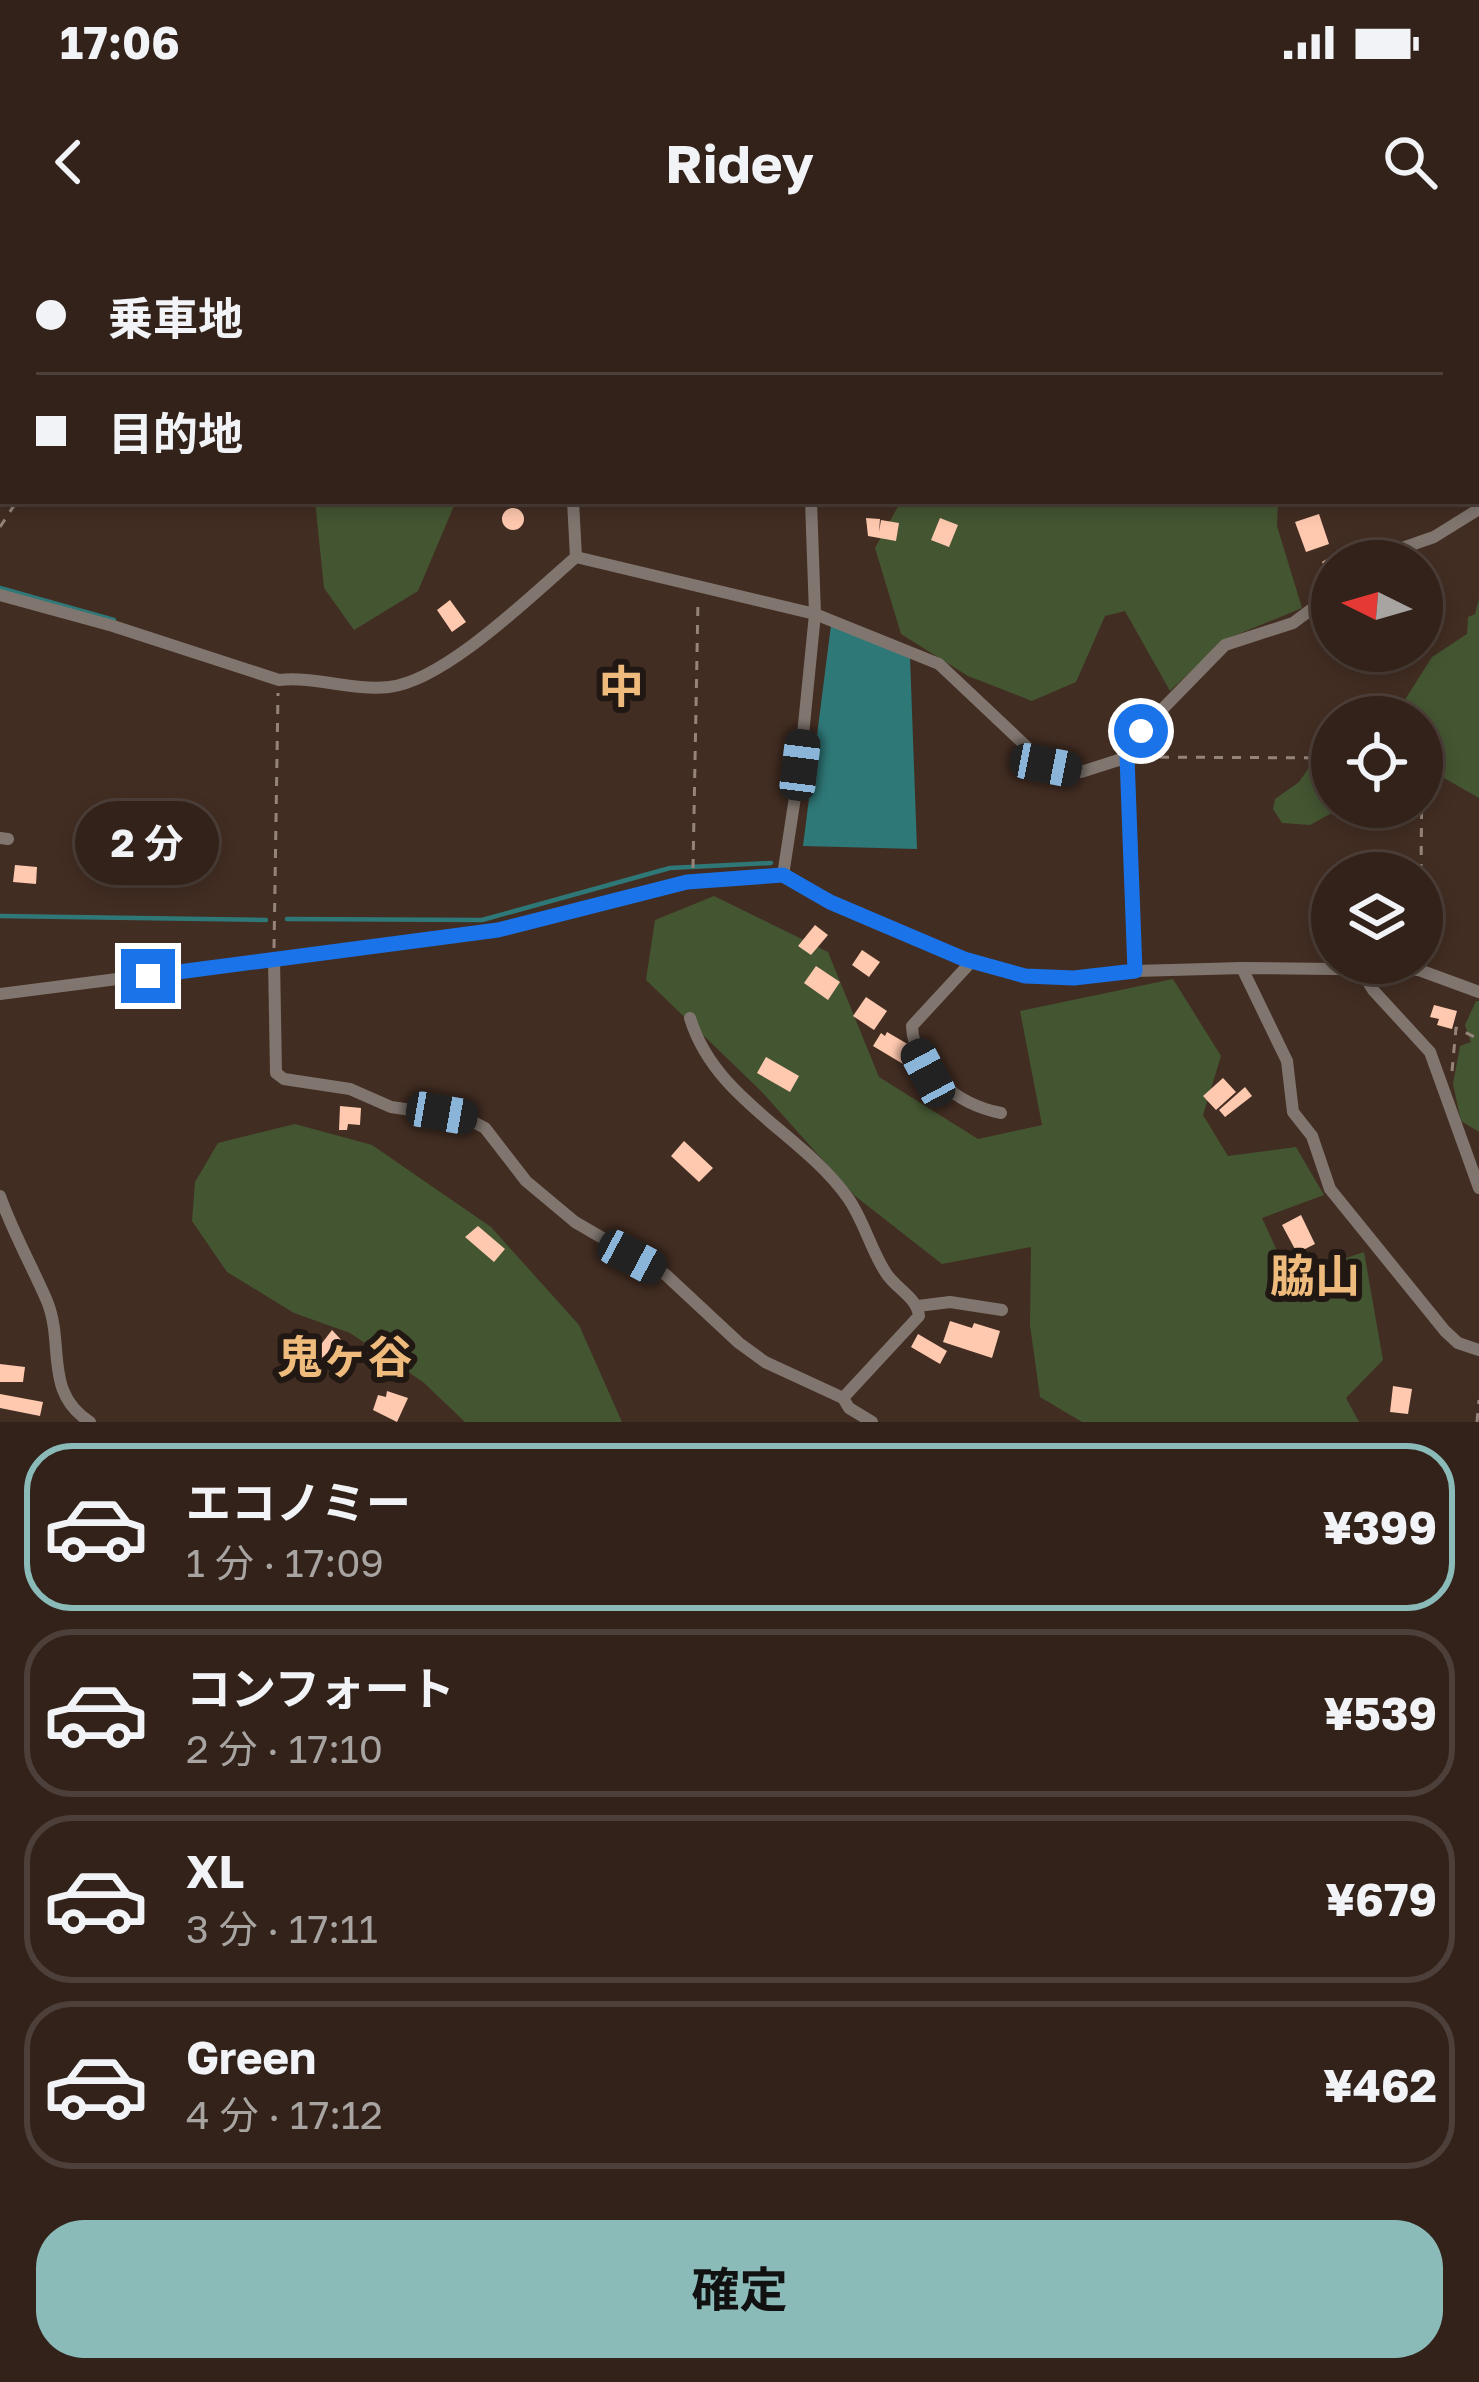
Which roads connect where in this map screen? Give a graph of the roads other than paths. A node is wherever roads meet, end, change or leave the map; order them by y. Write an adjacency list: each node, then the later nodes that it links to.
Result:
1 (573, 504): 5 (street)
2 (811, 504): 8 (street)
3 (1479, 509): 4 (street)
4 (1429, 540)
5 (577, 556): 6 (street); 8 (street)
6 (0, 596)
7 (1311, 610): 9 (street)
8 (815, 614): 9 (street); 10 (street)
9 (1127, 757): 15 (street)
10 (783, 875): 11 (street); 12 (street)
11 (274, 959): 19 (street); 27 (street)
12 (972, 961): 15 (street); 21 (street)
13 (1242, 968): 14 (street); 15 (street); 26 (street)
14 (1311, 969)
15 (1135, 971)
16 (1443, 979): 18 (street)
17 (1369, 984): 22 (street)
18 (1479, 992)
19 (0, 994)
20 (690, 1018): 24 (street)
21 (1001, 1113)
22 (1479, 1188)
23 (0, 1196): 28 (street)
24 (918, 1306): 25 (street); 27 (street)
25 (1002, 1310)
26 (1479, 1350)
27 (843, 1398): 29 (street)
28 (90, 1422)
29 (872, 1422)

